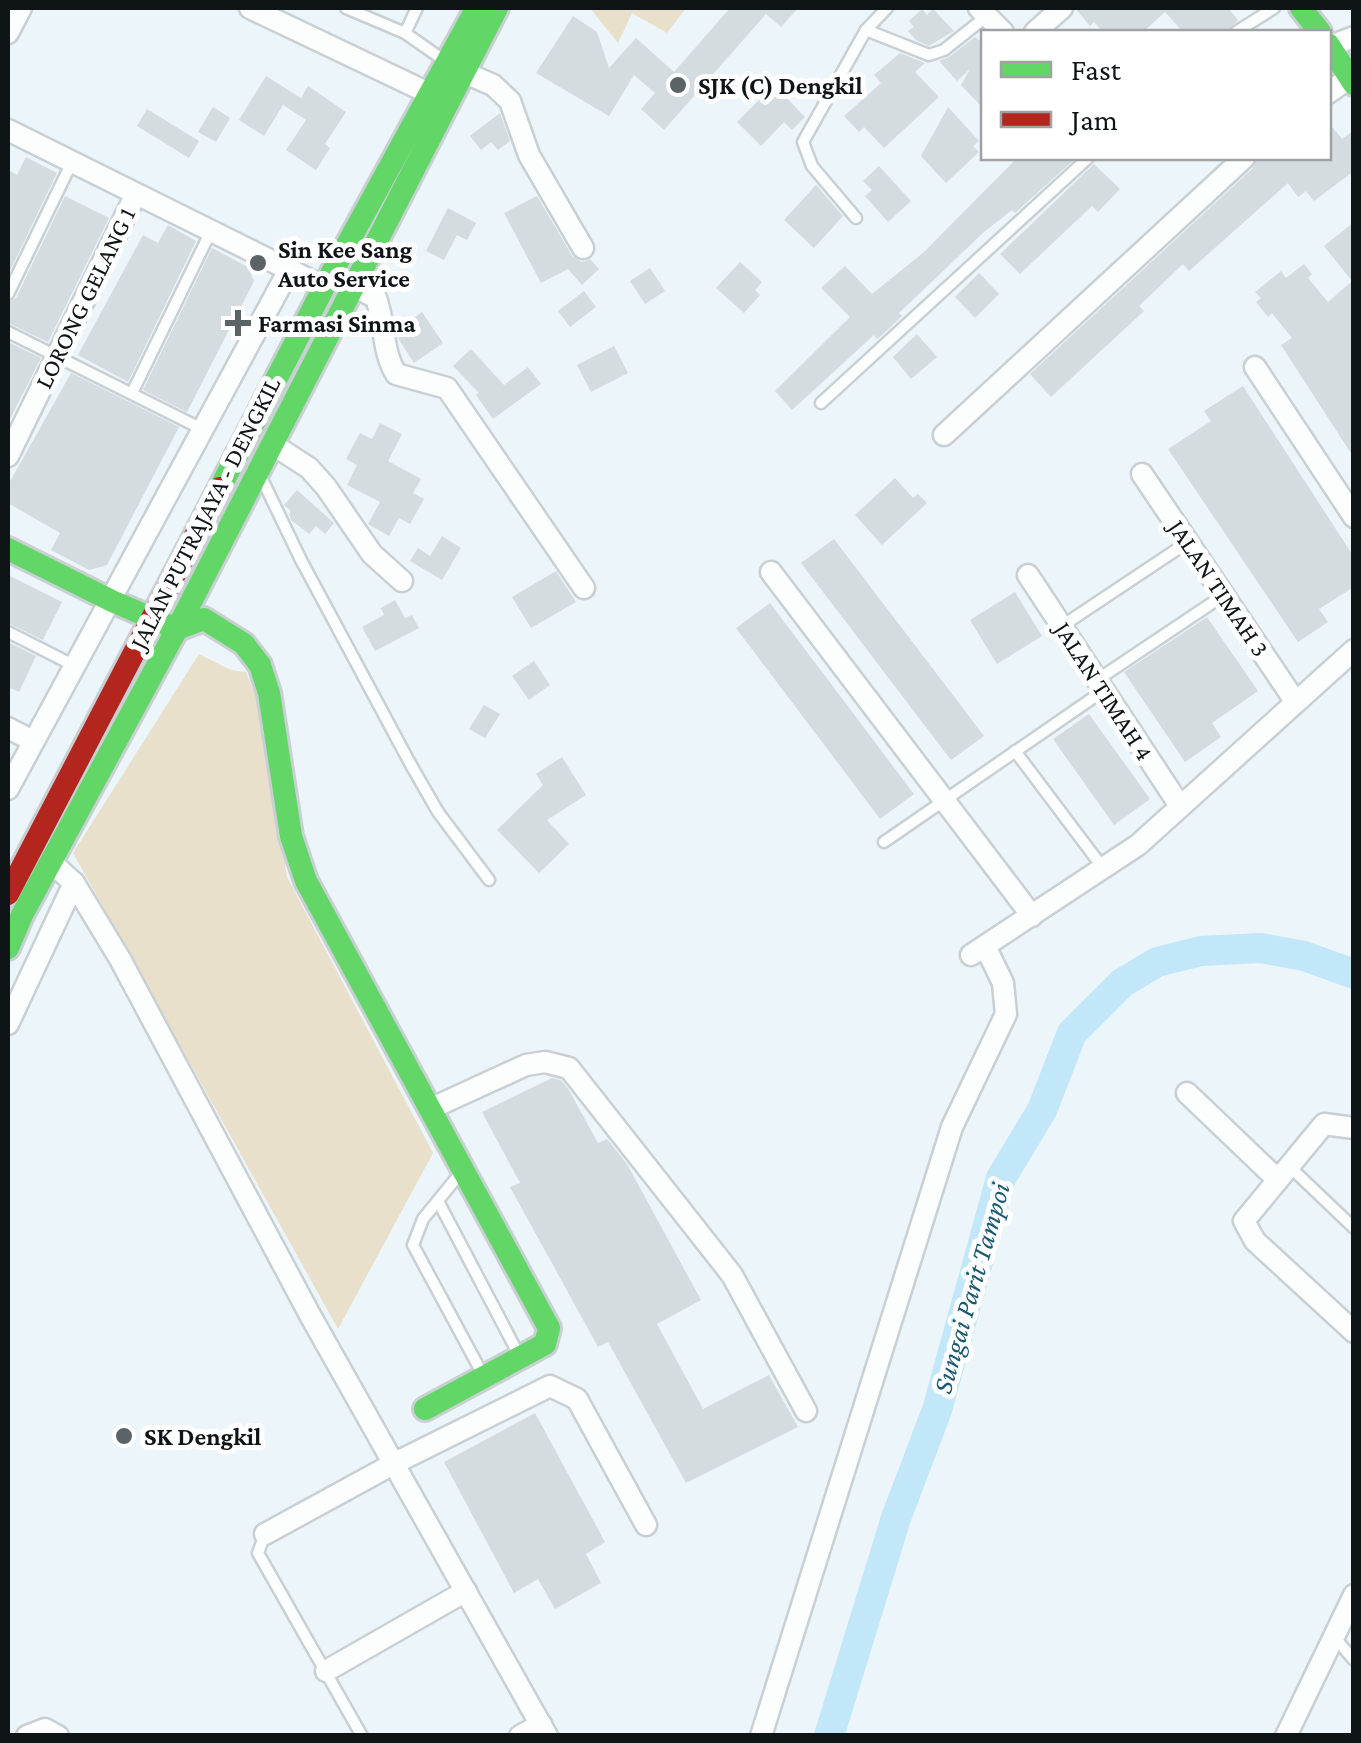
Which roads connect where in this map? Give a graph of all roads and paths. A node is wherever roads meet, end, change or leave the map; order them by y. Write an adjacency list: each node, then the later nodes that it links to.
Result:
1 (20, 8): 16 (street)
2 (250, 8): 21 (street)
3 (346, 8): 17 (lane)
4 (417, 8): 17 (lane)
5 (477, 8): 19 (main road)
6 (497, 8): 19 (main road)
7 (887, 8): 12 (lane)
8 (1062, 8): 13 (street)
9 (1274, 8): 14 (lane)
10 (1301, 8): 15 (main road)
11 (983, 12): 12 (lane)
12 (866, 30): 27 (lane)
13 (1037, 30)
14 (1239, 30)
15 (1318, 30)
16 (8, 33)
17 (404, 34): 19 (lane)
18 (1331, 49): 20 (main road)
19 (455, 66): 21 (main road); 29 (street)
20 (1351, 81)
21 (438, 97): 31 (main road, JALAN PUTRAJAYA - DENGKIL); 32 (main road, JALAN PUTRAJAYA - DENGKIL)
22 (8, 130): 25 (street)
23 (1086, 160): 38 (lane)
24 (1242, 160): 40 (street)
25 (72, 162): 26 (street); 33 (lane)
26 (136, 194): 28 (street); 35 (street, LORONG GELANG 1)
27 (856, 218)
28 (211, 232): 30 (street); 37 (lane)
29 (584, 248)
30 (289, 270): 32 (street); 39 (street)
31 (354, 286): 41 (main road, JALAN PUTRAJAYA - DENGKIL); 51 (street)
32 (324, 287): 54 (main road, JALAN PUTRAJAYA - DENGKIL)
33 (8, 294)
34 (8, 332): 35 (lane)
35 (57, 356): 37 (lane); 42 (street, LORONG GELANG 1)
36 (1255, 366): 45 (street)
37 (132, 394): 39 (lane)
38 (821, 403)
39 (202, 428): 53 (street)
40 (944, 435)
41 (272, 444): 43 (main road, JALAN PUTRAJAYA - DENGKIL); 50 (street)
42 (8, 456)
43 (258, 471): 56 (main road, JALAN PUTRAJAYA - DENGKIL); 71 (lane)
44 (1142, 474): 46 (street, JALAN TIMAH 3)
45 (1354, 516)
46 (1188, 542): 52 (street, JALAN TIMAH 3); 55 (lane)
47 (8, 549): 53 (main road)
48 (771, 572): 66 (street)
49 (1028, 575): 55 (street, JALAN TIMAH 4)
50 (402, 581)
51 (584, 588)
52 (1224, 595): 60 (lane); 61 (street, JALAN TIMAH 3)
53 (112, 601): 54 (main road); 59 (street)
54 (153, 617): 56 (main road); 73 (main road, JALAN PUTRAJAYA - DENGKIL)
55 (1061, 626): 60 (street, JALAN TIMAH 4)
56 (177, 629): 69 (main road, JALAN PUTRAJAYA - DENGKIL); 79 (main road)
57 (8, 632): 59 (lane)
58 (1354, 650): 61 (street)
59 (76, 666): 63 (street)
60 (1100, 685): 64 (lane); 67 (street, JALAN TIMAH 4)
61 (1295, 702): 67 (street)
62 (8, 728): 63 (street)
63 (34, 740): 65 (street)
64 (1015, 751): 66 (lane); 70 (lane)
65 (8, 789)
66 (944, 800): 68 (lane); 75 (street)
67 (1180, 806): 70 (street)
68 (884, 842)
69 (51, 862): 72 (street); 74 (main road, JALAN PUTRAJAYA - DENGKIL)
70 (1103, 868): 75 (street)
71 (489, 880)
72 (74, 883): 77 (street); 90 (street)
73 (8, 894)
74 (15, 912): 76 (main road, JALAN PUTRAJAYA - DENGKIL)
75 (1032, 916): 104 (street)
76 (8, 948)
77 (8, 1024)
78 (1187, 1093): 82 (street)
79 (430, 1109): 81 (main road); 89 (street)
80 (1354, 1128): 82 (street)
81 (463, 1170): 83 (lane); 86 (main road)
82 (1284, 1174): 84 (lane); 85 (street)
83 (438, 1201): 86 (lane); 87 (lane)
84 (1354, 1228)
85 (1354, 1332)
86 (520, 1358): 87 (main road)
87 (484, 1377): 88 (main road)
88 (425, 1409)
89 (806, 1411)
90 (395, 1463): 91 (street); 92 (street); 93 (street)
91 (646, 1525)
92 (265, 1534): 97 (lane)
93 (466, 1590): 97 (street); 99 (street)
94 (1354, 1595): 95 (street)
95 (1334, 1636): 96 (lane); 98 (street)
96 (1354, 1660)
97 (326, 1671): 102 (lane)
98 (1296, 1716): 105 (street); 106 (street)
99 (544, 1730): 103 (street)
100 (26, 1736): 101 (street)
101 (58, 1736)
102 (362, 1736)
103 (520, 1736)
104 (761, 1736)
105 (1286, 1736)
106 (1312, 1736)

